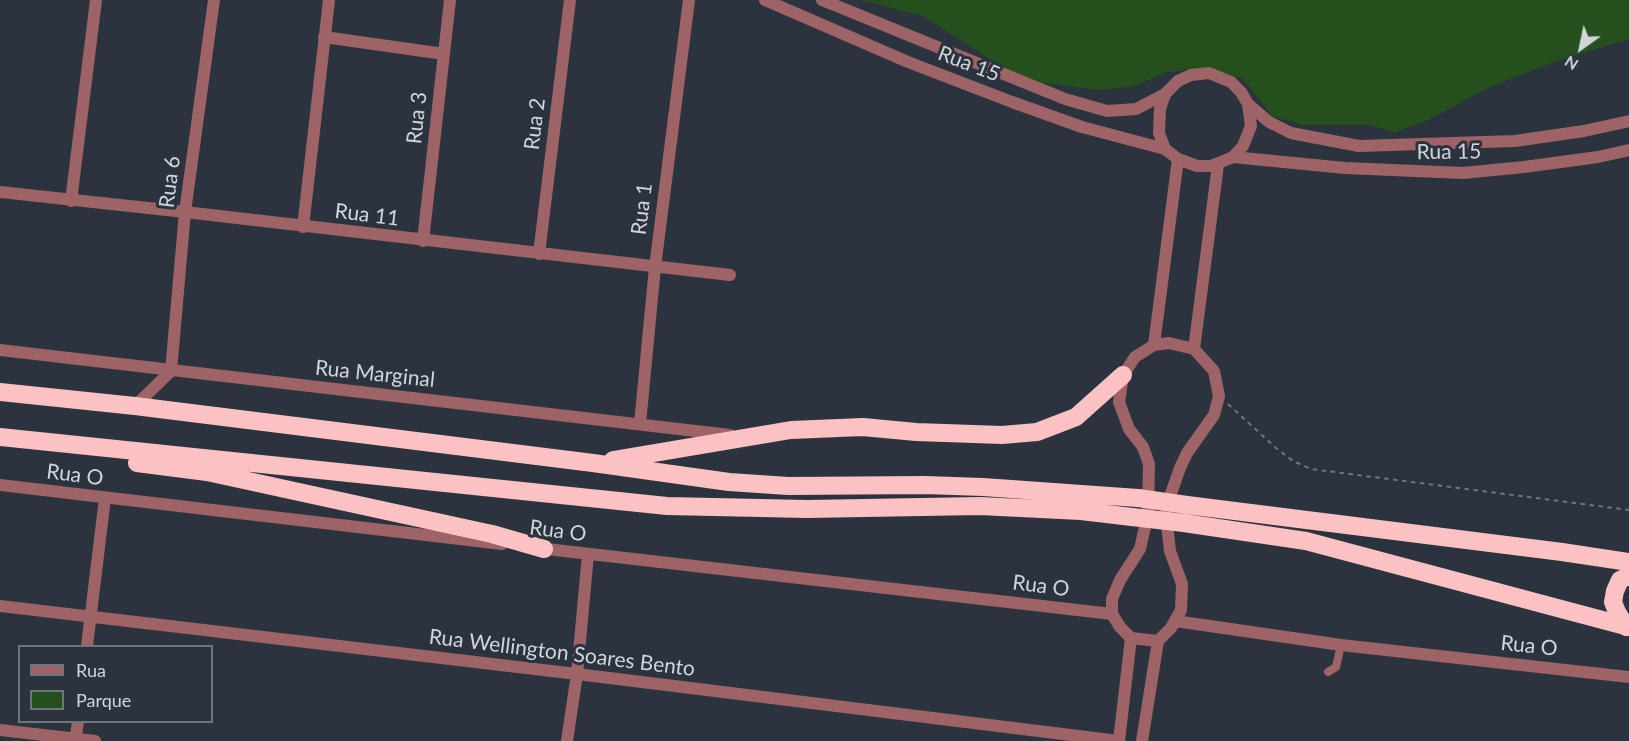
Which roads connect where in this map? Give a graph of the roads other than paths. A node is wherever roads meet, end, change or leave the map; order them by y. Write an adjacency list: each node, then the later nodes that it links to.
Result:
1 (96, 0): 20 (street)
2 (214, 0): 21 (street, Rua 6)
3 (329, 0): 9 (street)
4 (450, 0): 10 (street, Rua 3)
5 (570, 0): 24 (street, Rua 2)
6 (689, 0): 25 (street, Rua 1)
7 (765, 0): 14 (street, Rua 15)
8 (822, 0): 11 (street, Rua 15)
9 (324, 37): 10 (street); 22 (street)
10 (444, 54): 23 (street, Rua 3)
11 (1165, 94): 12 (street); 14 (street)
12 (1248, 104): 13 (street, Rua 15); 16 (street)
13 (1629, 121)
14 (1166, 149): 17 (street)
15 (1629, 150): 16 (street, Rua 15)
16 (1233, 157): 18 (street)
17 (1178, 159): 18 (street); 27 (street)
18 (1218, 165): 28 (street)
19 (0, 192): 20 (street, Rua 11)
20 (71, 201): 21 (street, Rua 11)
21 (185, 212): 22 (street, Rua 11); 30 (street, Rua 6)
22 (303, 227): 23 (street, Rua 11)
23 (423, 241): 24 (street, Rua 11)
24 (539, 254): 25 (street, Rua 11)
25 (655, 267): 26 (street, Rua 11); 34 (street, Rua 1)
26 (730, 275)
27 (1154, 345): 28 (street); 31 (street)
28 (1194, 349): 48 (street)
29 (0, 350): 30 (street, Rua Marginal)
30 (171, 371): 33 (street); 34 (street, Rua Marginal)
31 (1123, 375): 35 (highway); 46 (street)
32 (0, 392): 33 (highway)
33 (135, 406): 37 (highway)
34 (640, 424): 35 (street, Rua Marginal)
35 (746, 437): 37 (highway)
36 (9, 439): 40 (highway, bridge); 41 (highway)
37 (594, 463): 40 (highway, bridge)
38 (0, 485): 39 (street, Rua O)
39 (105, 498): 41 (street, Rua O); 47 (street)
40 (1186, 514): 43 (highway); 49 (highway)
41 (544, 549): 42 (street, Rua O)
42 (588, 554): 46 (street, Rua O); 55 (street)
43 (1629, 562)
44 (1629, 576): 49 (highway)
45 (0, 606): 47 (street, Rua Wellington Soares Bento)
46 (1112, 614): 50 (street)
47 (90, 617): 52 (street); 55 (street, Rua Wellington Soares Bento)
48 (1175, 621): 51 (street); 53 (street, Rua O)
49 (1628, 627)
50 (1131, 638): 51 (street); 62 (street)
51 (1158, 640): 63 (street)
52 (87, 645)
53 (1341, 645): 54 (lane); 56 (street, Rua O)
54 (1328, 672)
55 (577, 674): 61 (street); 62 (street, Rua Wellington Soares Bento)
56 (1629, 677)
57 (78, 723): 59 (street)
58 (0, 730): 59 (street)
59 (75, 740): 60 (street)
60 (95, 741)
61 (567, 741)
62 (1119, 741)
63 (1142, 741)

